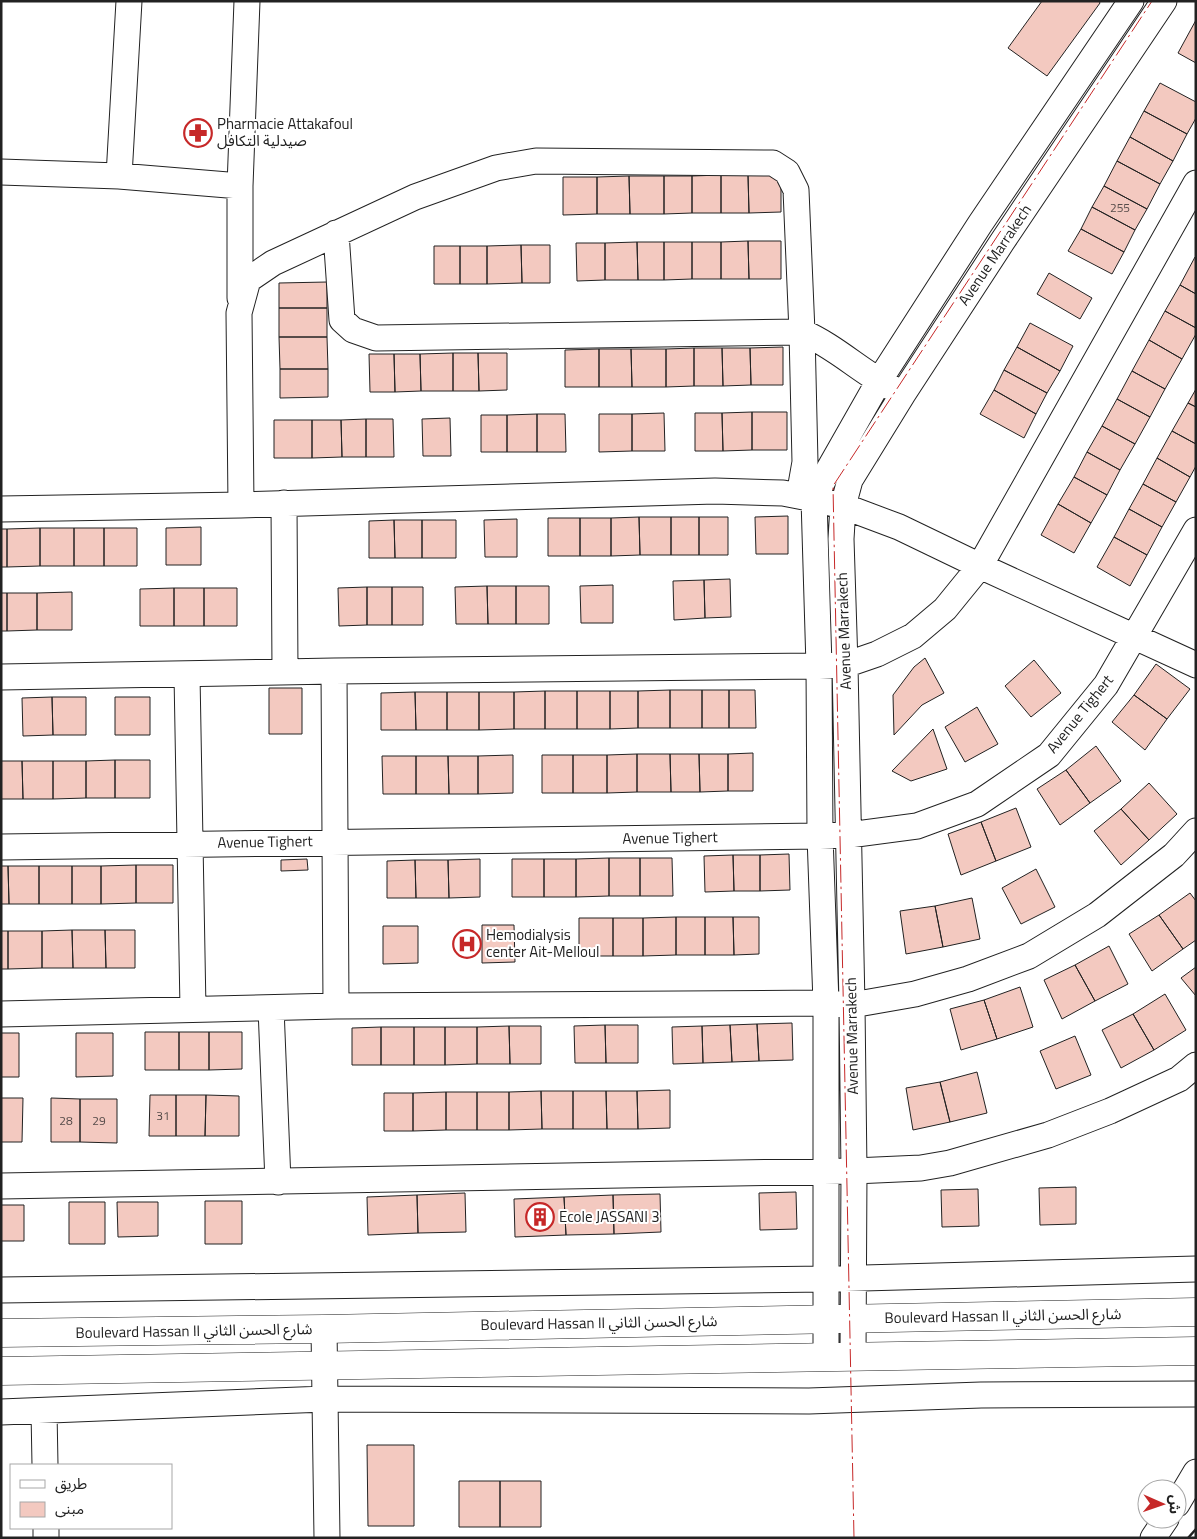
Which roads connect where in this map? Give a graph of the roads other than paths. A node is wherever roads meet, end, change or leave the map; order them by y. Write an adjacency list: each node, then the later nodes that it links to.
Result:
1 (129, 1): 8 (street)
2 (247, 1): 10 (street)
3 (1131, 1): 5 (street, Avenue Marrakech)
4 (1164, 1): 6 (street, Avenue Marrakech)
5 (1032, 148): 6 (street); 11 (street, Avenue Marrakech)
6 (1059, 160): 13 (street, Avenue Marrakech)
7 (1, 172): 8 (street)
8 (119, 176): 10 (street)
9 (1196, 183): 24 (street)
10 (240, 186): 14 (street)
11 (980, 224): 13 (street); 16 (street, Avenue Marrakech)
12 (336, 233): 14 (street); 15 (street); 15 (street)
13 (1002, 242): 17 (street, Avenue Marrakech)
14 (240, 312): 20 (street)
15 (802, 332): 16 (street); 18 (street)
16 (879, 381): 17 (street); 18 (street, Avenue Marrakech)
17 (903, 394): 21 (street, Avenue Marrakech)
18 (806, 498): 19 (street); 21 (street); 28 (street, Avenue Marrakech)
19 (284, 503): 20 (street); 30 (street)
20 (241, 506): 22 (street)
21 (843, 506): 24 (street); 26 (street, Avenue Marrakech)
22 (1, 509)
23 (1196, 530): 25 (street, Avenue Tighert)
24 (980, 566): 25 (street); 26 (street)
25 (1134, 638): 27 (street); 34 (street, Avenue Tighert)
26 (845, 665): 28 (street); 34 (street, Avenue Marrakech)
27 (1196, 665)
28 (819, 666): 29 (street); 35 (street, Avenue Marrakech)
29 (334, 671): 30 (street); 36 (street)
30 (285, 672): 31 (street)
31 (187, 675): 32 (street); 37 (street)
32 (1, 677)
33 (1196, 831): 40 (street)
34 (849, 835): 35 (street, Avenue Tighert); 40 (street, Avenue Marrakech)
35 (820, 836): 36 (street, Avenue Tighert); 39 (street, Avenue Marrakech)
36 (336, 841): 37 (street, Avenue Tighert); 41 (street)
37 (190, 843): 38 (street, Avenue Tighert); 43 (street)
38 (1, 846)
39 (826, 1003): 40 (street); 41 (street); 47 (street, Avenue Marrakech)
40 (852, 1005): 46 (street, Avenue Marrakech)
41 (336, 1006): 42 (street)
42 (271, 1008): 43 (street); 48 (street)
43 (194, 1009): 44 (street)
44 (1, 1014)
45 (1196, 1065): 46 (street)
46 (854, 1171): 47 (street); 51 (street, Avenue Marrakech)
47 (827, 1172): 48 (street); 52 (street, Avenue Marrakech)
48 (278, 1182): 49 (street)
49 (1, 1186)
50 (1196, 1269): 51 (street)
51 (853, 1278): 52 (street); 55 (street, Avenue Marrakech)
52 (827, 1279): 53 (street); 55 (street, Avenue Marrakech)
53 (1, 1290)
54 (1196, 1312): 55 (main road, Boulevard Hassan II شارع الحسن الثاني)
55 (840, 1318): 56 (main road, Boulevard Hassan II شارع الحسن الثاني); 59 (street, Avenue Marrakech); 60 (street, Avenue Marrakech)
56 (324, 1329): 57 (main road, Boulevard Hassan II شارع الحسن الثاني); 61 (street)
57 (1, 1334)
58 (1196, 1351): 60 (main road)
59 (826, 1356): 60 (main road); 61 (main road)
60 (853, 1356)
61 (324, 1365): 62 (main road); 64 (street)
62 (1, 1371)
63 (1196, 1394): 64 (street)
64 (325, 1398): 65 (street); 70 (street)
65 (44, 1411): 66 (street); 67 (street)
66 (1, 1412)
67 (45, 1464)
68 (1196, 1472): 69 (street)
69 (1187, 1487)
70 (327, 1538)

